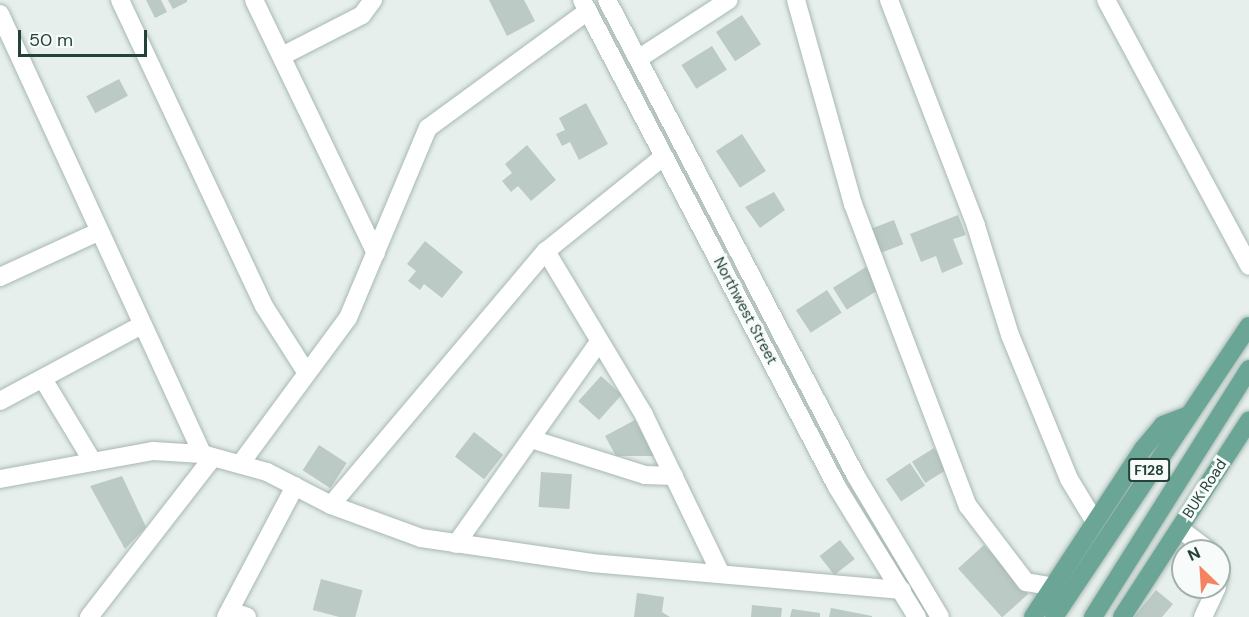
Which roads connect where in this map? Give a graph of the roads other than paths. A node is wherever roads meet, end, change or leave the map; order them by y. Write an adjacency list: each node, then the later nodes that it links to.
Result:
1 (120, 0): 22 (street)
2 (254, 0): 11 (street)
3 (373, 0): 11 (street)
4 (607, 0): 12 (street, Northwest Street)
5 (729, 0): 12 (street)
6 (796, 0): 41 (street)
7 (889, 0): 36 (street)
8 (1106, 0): 17 (street)
9 (585, 5): 13 (street, Northwest Street); 16 (street)
10 (0, 14): 14 (street)
11 (282, 56): 16 (street)
12 (638, 59): 44 (street, Northwest Street)
13 (664, 156): 15 (street); 42 (street, Northwest Street)
14 (98, 232): 18 (street); 19 (street)
15 (546, 251): 21 (street); 35 (street)
16 (376, 253): 22 (street)
17 (1249, 266)
18 (0, 277)
19 (140, 326): 24 (street); 29 (street)
20 (1249, 326): 26 (main road, F128)
21 (599, 342): 28 (street); 32 (street)
22 (306, 372): 31 (street)
23 (1248, 373): 51 (main road, F128)
24 (43, 379): 25 (street); 30 (street)
25 (0, 401)
26 (1187, 416): 36 (main road); 50 (main road, F128)
27 (1249, 421): 37 (main road, BUK Road)
28 (531, 439): 32 (street); 39 (street)
29 (208, 455): 30 (street); 31 (street); 46 (street)
30 (93, 462): 33 (street)
31 (241, 464): 34 (street)
32 (674, 476): 40 (street)
33 (0, 479)
34 (295, 486): 35 (street); 45 (street)
35 (331, 505): 39 (street)
36 (1095, 522): 41 (main road)
37 (1180, 529): 38 (street); 52 (main road, BUK Road)
38 (1193, 539)
39 (456, 544): 40 (street)
40 (720, 572): 42 (street)
41 (1053, 587): 49 (main road)
42 (902, 590): 48 (street, Northwest Street)
43 (1211, 599): 53 (street)
44 (937, 613)
45 (228, 614): 47 (street)
46 (89, 617)
47 (248, 617)
48 (917, 617)
49 (1034, 617)
50 (1054, 617)
51 (1094, 617)
52 (1122, 617)
53 (1203, 617)

